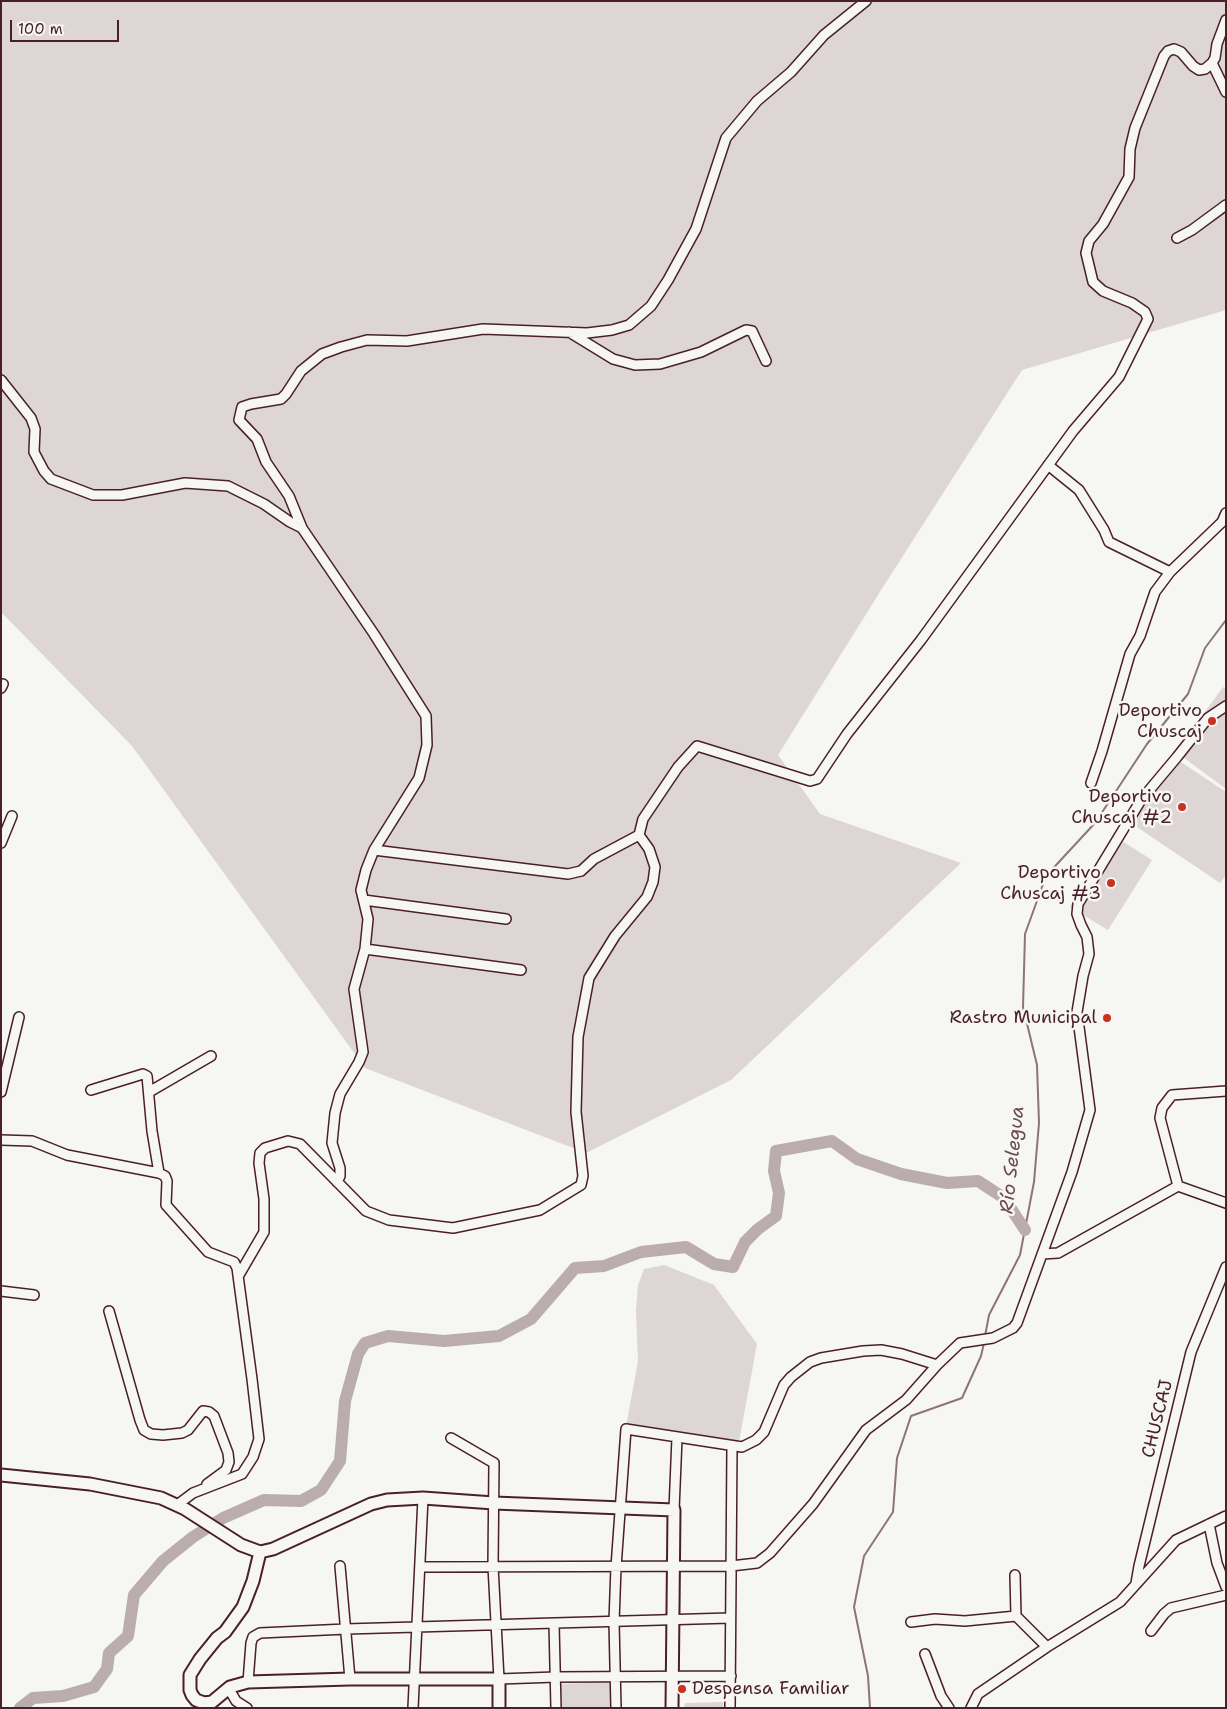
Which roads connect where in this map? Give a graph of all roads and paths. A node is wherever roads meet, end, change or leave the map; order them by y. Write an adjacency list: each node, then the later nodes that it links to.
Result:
1 (866, 1): 7 (street)
2 (1226, 20): 3 (street)
3 (1212, 63): 4 (street); 10 (street)
4 (1226, 92)
5 (1226, 205): 6 (street)
6 (1177, 238)
7 (567, 331): 8 (street); 12 (street)
8 (766, 361)
9 (1, 380): 12 (street)
10 (1048, 465): 13 (street); 17 (street)
11 (1226, 513): 13 (street)
12 (302, 528): 19 (street)
13 (1170, 572): 15 (street)
14 (1226, 706): 35 (street)
15 (1091, 783)
16 (12, 816): 18 (street)
17 (639, 835): 19 (street); 32 (street)
18 (1, 843)
19 (374, 850): 20 (street)
20 (364, 900): 21 (street); 22 (street)
21 (506, 919)
22 (365, 949): 23 (street); 32 (street)
23 (521, 970)
24 (19, 1017): 28 (street)
25 (211, 1056): 29 (street)
26 (91, 1090): 29 (street)
27 (1226, 1090): 33 (street)
28 (1, 1092)
29 (150, 1092): 31 (street)
30 (1, 1140): 31 (street)
31 (159, 1173): 37 (street)
32 (337, 1182): 37 (street)
33 (1178, 1186): 34 (street); 35 (street)
34 (1226, 1203)
35 (1042, 1254): 41 (street)
36 (1226, 1267): 62 (street, CHUSCAJ)
37 (239, 1275): 46 (street)
38 (1, 1291): 39 (street)
39 (34, 1295)
40 (109, 1311): 46 (street)
41 (937, 1365): 44 (street); 59 (street)
42 (451, 1438): 48 (street)
43 (677, 1438): 44 (street); 50 (street); 51 (street)
44 (732, 1446): 59 (street)
45 (1, 1475): 49 (main road)
46 (193, 1493): 49 (street)
47 (423, 1498): 48 (main road); 54 (main road); 56 (street)
48 (494, 1503): 50 (main road); 57 (street)
49 (181, 1507): 54 (main road)
50 (619, 1508): 51 (main road); 60 (street)
51 (674, 1510): 58 (main road)
52 (1226, 1516): 53 (street)
53 (1209, 1524): 62 (street); 63 (street)
54 (260, 1552): 85 (main road)
55 (340, 1566): 73 (street)
56 (421, 1566): 57 (street); 72 (street)
57 (493, 1566): 60 (street); 71 (street)
58 (674, 1566): 59 (street); 60 (street); 67 (main road)
59 (731, 1566): 66 (street)
60 (616, 1567): 68 (street)
61 (1015, 1575): 65 (street)
62 (1136, 1583): 75 (street)
63 (1226, 1586)
64 (1226, 1596): 74 (street)
65 (1016, 1616): 69 (street); 75 (street)
66 (730, 1618): 67 (street); 77 (street)
67 (672, 1621): 68 (street); 80 (main road)
68 (614, 1622): 70 (street); 79 (street)
69 (910, 1622)
70 (554, 1624): 71 (street); 78 (street)
71 (496, 1625): 72 (street); 82 (street)
72 (416, 1628): 73 (street); 83 (street)
73 (346, 1629): 81 (street); 84 (street)
74 (1151, 1631)
75 (1047, 1647): 94 (street)
76 (925, 1654): 93 (street)
77 (731, 1676): 80 (street); 92 (street)
78 (556, 1677): 79 (street); 82 (street); 89 (street)
79 (614, 1677): 80 (street); 90 (street)
80 (672, 1677): 91 (main road)
81 (350, 1679): 83 (main road); 84 (main road)
82 (499, 1679): 83 (main road); 88 (main road)
83 (414, 1680): 87 (street)
84 (248, 1682): 85 (main road)
85 (229, 1689): 86 (street)
86 (247, 1708)
87 (413, 1708)
88 (498, 1708)
89 (556, 1708)
90 (616, 1708)
91 (672, 1708)
92 (730, 1708)
93 (949, 1708)
94 (971, 1708)

